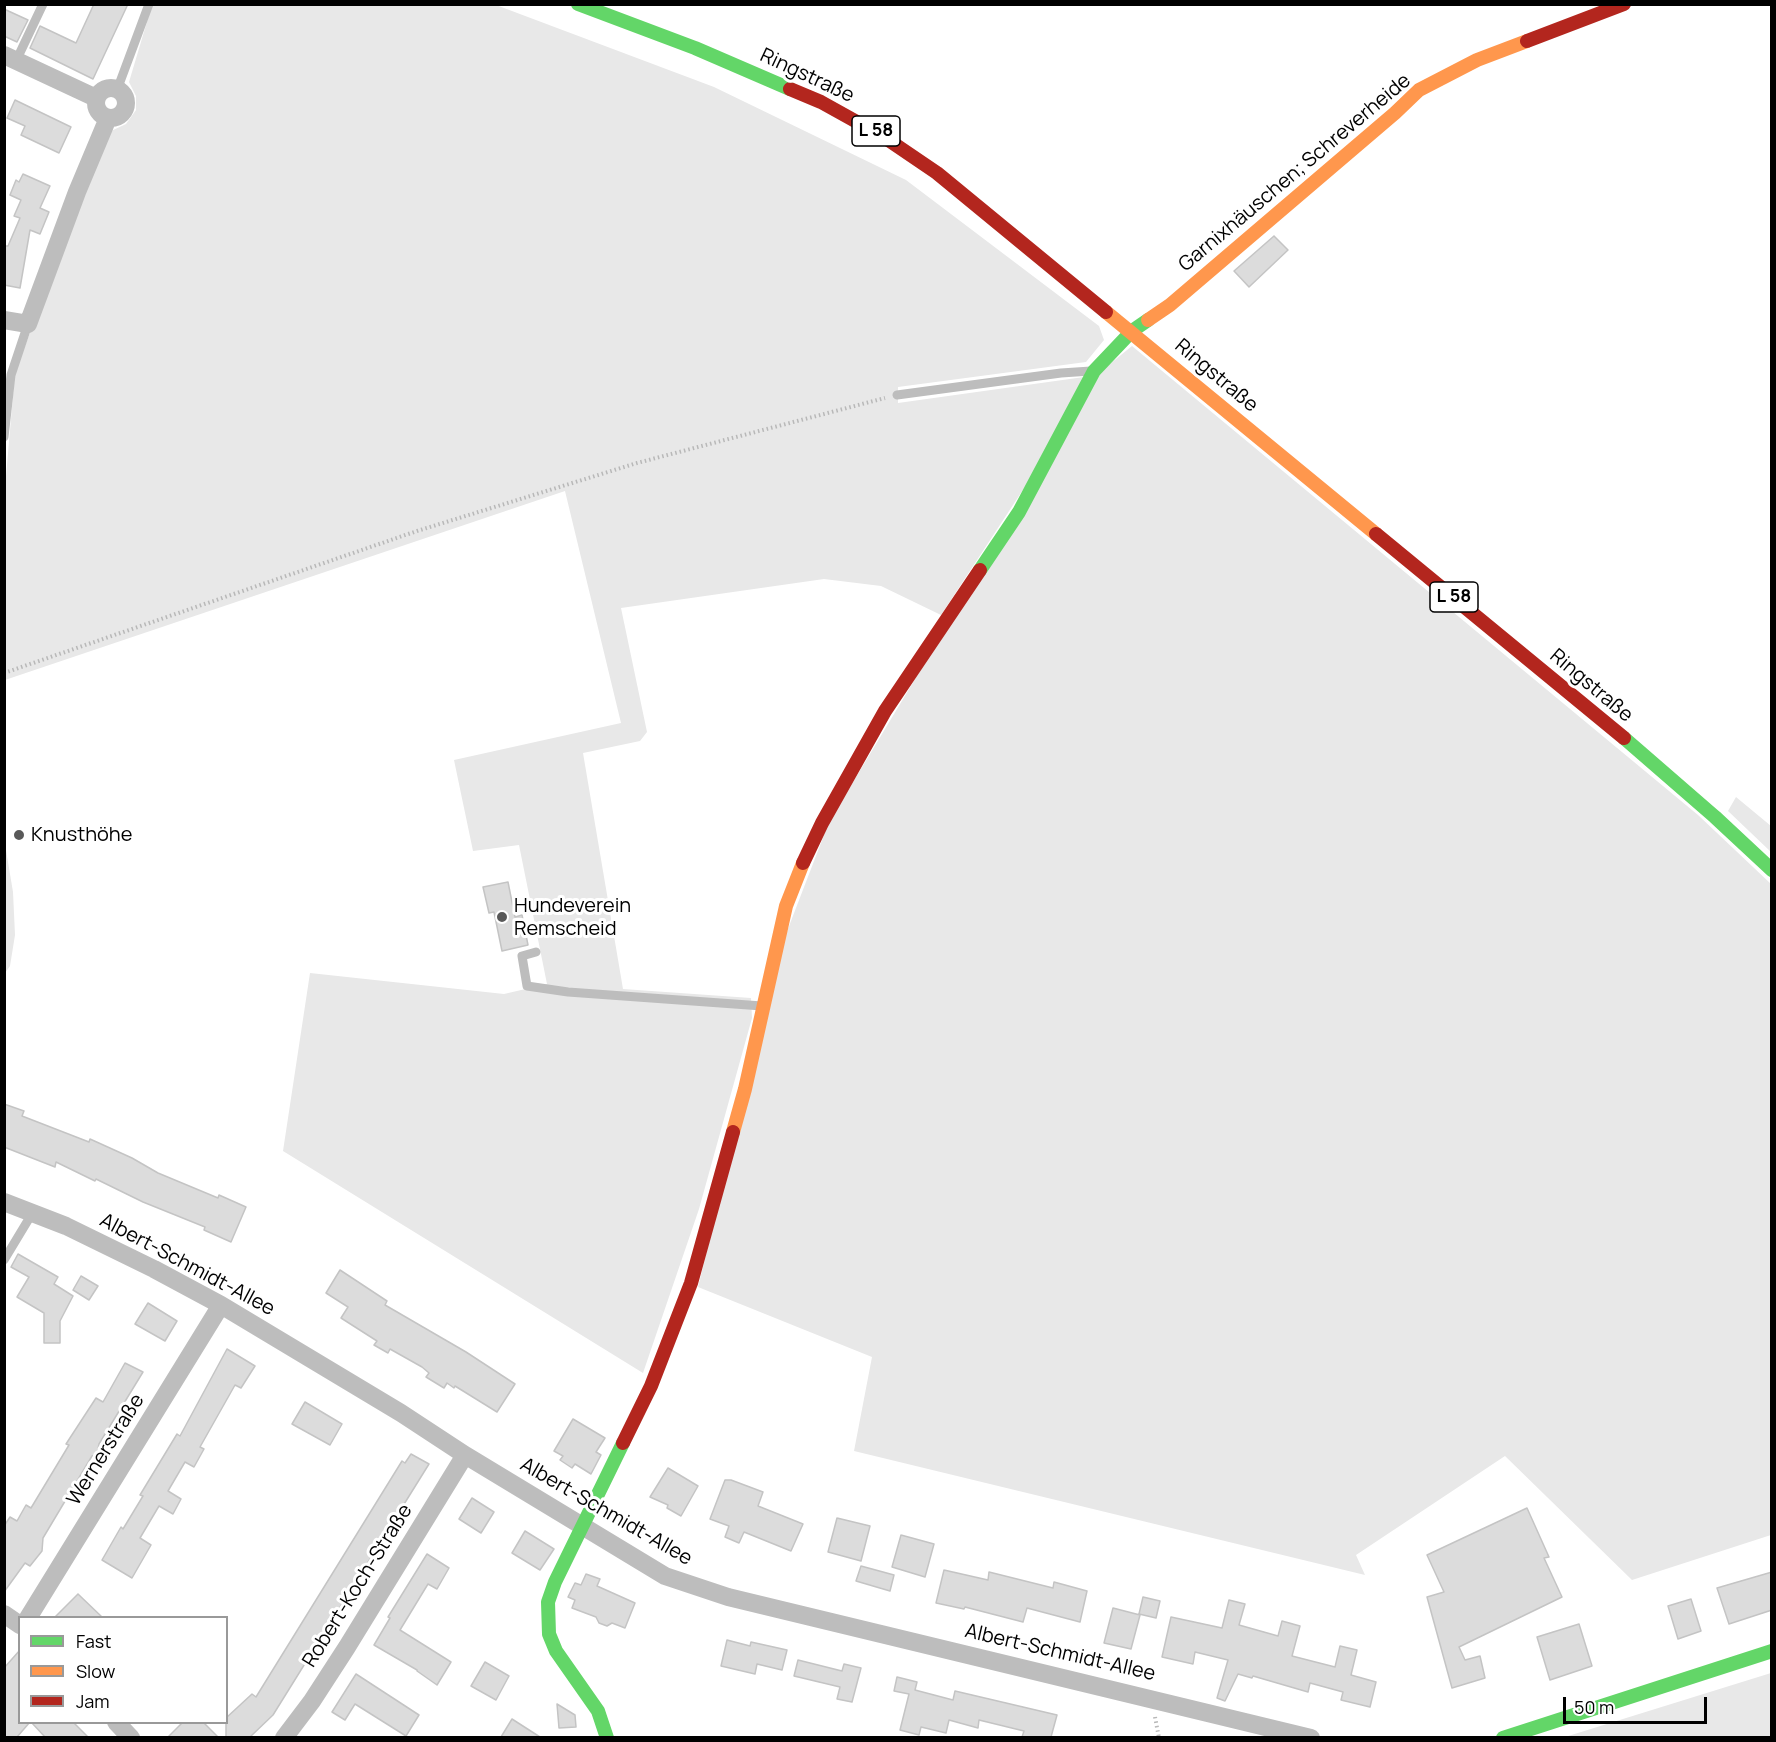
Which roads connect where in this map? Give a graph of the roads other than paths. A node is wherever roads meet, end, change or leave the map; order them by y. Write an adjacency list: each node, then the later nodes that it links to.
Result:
1 (43, 4): 5 (lane)
2 (149, 4): 6 (lane)
3 (578, 4): 11 (street, Ringstraße / L 58)
4 (1624, 4): 11 (street, Garnixhäuschen; Schreverheide)
5 (10, 58): 7 (street)
6 (117, 90): 7 (street); 8 (street)
7 (96, 98): 8 (street)
8 (108, 118): 10 (street)
9 (4, 320): 10 (street)
10 (28, 324): 14 (lane)
11 (1132, 331): 12 (street, Garnixhäuschen; Schreverheide); 15 (street, Ringstraße / L 58)
12 (1094, 370): 13 (lane); 17 (street, Garnixhäuschen; Schreverheide)
13 (897, 395)
14 (4, 437)
15 (1772, 870)
16 (536, 952): 17 (lane)
17 (764, 1006): 23 (street, Garnixhäuschen; Schreverheide)
18 (4, 1202): 19 (street, Albert-Schmidt-Allee)
19 (33, 1212): 20 (lane); 21 (street, Albert-Schmidt-Allee)
20 (4, 1260)
21 (221, 1305): 22 (street, Albert-Schmidt-Allee); 25 (street, Wernerstraße)
22 (465, 1455): 23 (street, Albert-Schmidt-Allee); 30 (street, Robert-Koch-Straße)
23 (583, 1526): 31 (street, Garnixhäuschen; Schreverheide); 32 (street, Albert-Schmidt-Allee)
24 (4, 1614): 26 (street)
25 (29, 1616)
26 (18, 1624)
27 (1772, 1651): 33 (street)
28 (118, 1724): 29 (street)
29 (131, 1737)
30 (284, 1737)
31 (607, 1737)
32 (1311, 1737)
33 (1503, 1737)

